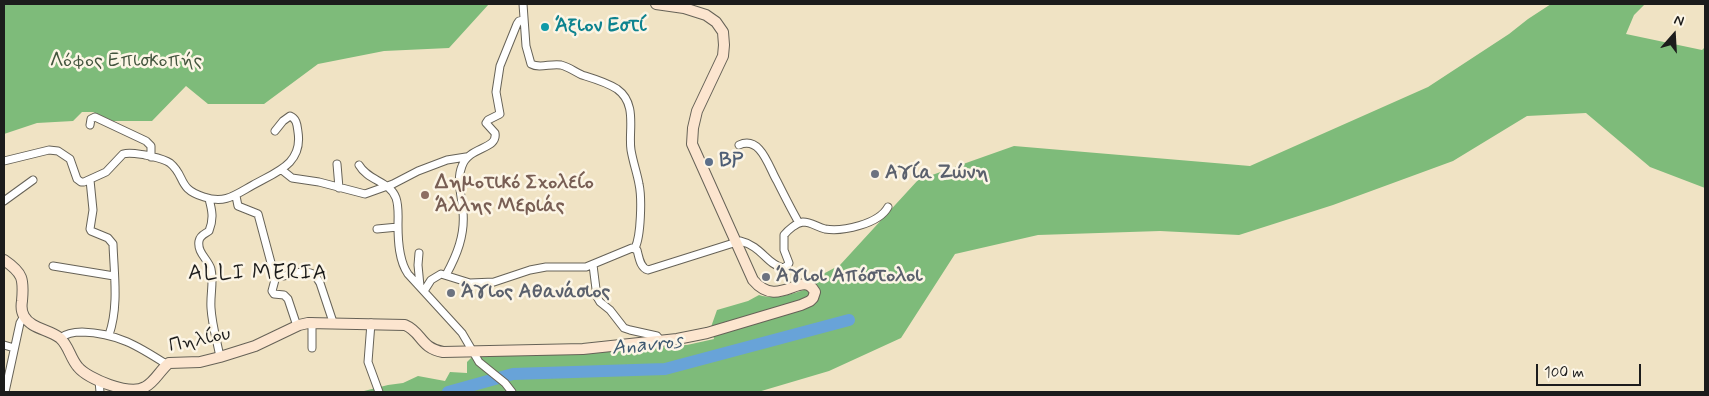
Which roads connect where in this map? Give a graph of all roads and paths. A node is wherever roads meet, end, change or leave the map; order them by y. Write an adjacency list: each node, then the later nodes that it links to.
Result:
1 (523, 4): 3 (street)
2 (656, 4): 24 (main road)
3 (523, 20): 8 (street); 25 (street)
4 (90, 125): 7 (street)
5 (275, 130): 12 (street)
6 (739, 144): 21 (street)
7 (150, 157): 14 (street); 18 (street)
8 (466, 157): 15 (street); 30 (street)
9 (4, 161): 14 (street)
10 (337, 164): 16 (street)
11 (359, 165): 15 (street)
12 (282, 170): 16 (street); 17 (street)
13 (33, 180): 19 (street)
14 (90, 180): 31 (street)
15 (387, 186): 16 (street); 22 (street)
16 (339, 188)
17 (236, 196): 18 (street); 32 (street)
18 (209, 198): 46 (street)
19 (4, 201)
20 (888, 207): 21 (street)
21 (799, 223): 24 (street)
22 (398, 227): 23 (street); 33 (street)
23 (377, 228)
24 (736, 241): 25 (street); 41 (main road, Πηλίου)
25 (635, 248): 28 (street)
26 (419, 253): 33 (street)
27 (4, 260): 34 (main road)
28 (593, 265): 30 (street); 41 (street)
29 (53, 266): 31 (street)
30 (446, 275): 33 (street)
31 (114, 276): 39 (street)
32 (276, 276): 36 (street); 38 (street)
33 (422, 289): 45 (street)
34 (24, 316): 40 (main road, Πηλίου); 43 (street)
35 (312, 322): 36 (main road, Πηλίου); 38 (main road, Πηλίου); 44 (street)
36 (333, 322): 37 (main road, Πηλίου)
37 (371, 323): 45 (main road, Πηλίου); 51 (street)
38 (297, 326): 46 (main road, Πηλίου)
39 (110, 334): 40 (street); 47 (street)
40 (60, 338): 48 (main road, Πηλίου)
41 (660, 341): 45 (main road, Πηλίου)
42 (4, 345): 43 (street)
43 (14, 348): 49 (street)
44 (312, 348)
45 (471, 351): 52 (street)
46 (220, 357): 47 (main road, Πηλίου)
47 (166, 364): 48 (main road, Πηλίου)
48 (99, 381): 50 (street)
49 (5, 392)
50 (100, 392)
51 (379, 392)
52 (512, 392)

